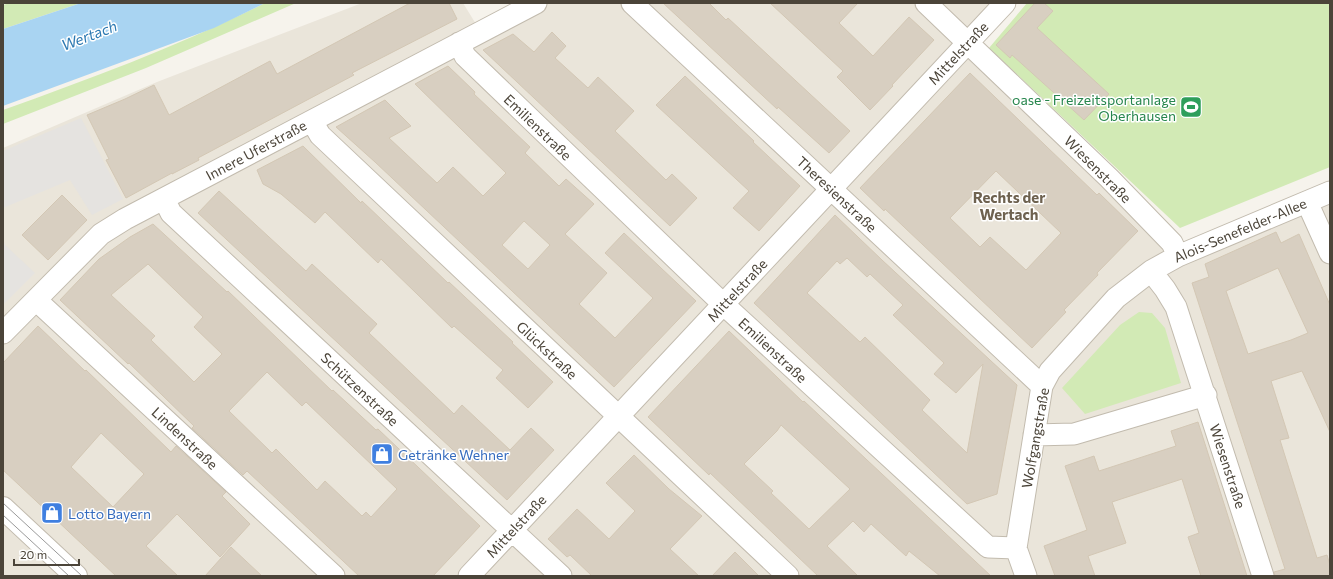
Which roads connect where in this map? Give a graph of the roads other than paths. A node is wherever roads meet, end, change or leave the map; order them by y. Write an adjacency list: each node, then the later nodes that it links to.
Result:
1 (536, 3): 6 (street, Innere Uferstraße)
2 (632, 3): 8 (street, Theresienstraße)
3 (926, 3): 5 (street, Wiesenstraße)
4 (1005, 3): 5 (street, Mittelstraße)
5 (968, 42): 8 (street, Mittelstraße); 13 (street, Wiesenstraße)
6 (459, 43): 7 (street, Innere Uferstraße); 16 (street, Emilienstraße)
7 (312, 121): 10 (street, Innere Uferstraße); 20 (street, Glückstraße)
8 (832, 189): 16 (street, Mittelstraße); 18 (street, Theresienstraße)
9 (1330, 192): 11 (street, Alois-Senefelder-Allee)
10 (164, 199): 15 (street, Innere Uferstraße); 23 (street, Schützenstraße)
11 (1307, 202): 12 (street); 13 (street, Alois-Senefelder-Allee)
12 (1330, 253)
13 (1178, 256): 14 (street, Alois-Senefelder-Allee)
14 (1151, 271): 18 (street, Wolfgangstraße); 19 (street, Wiesenstraße)
15 (36, 300): 17 (street, Innere Uferstraße); 26 (street, Lindenstraße)
16 (723, 304): 20 (street, Mittelstraße); 24 (street, Emilienstraße)
17 (3, 333)
18 (1042, 386): 21 (street, Wolfgangstraße)
19 (1206, 395): 21 (street); 31 (street, Wiesenstraße)
20 (618, 417): 23 (street, Mittelstraße); 29 (street, Glückstraße)
21 (1034, 435): 24 (street, Wolfgangstraße)
22 (3, 508): 25 (street)
23 (512, 530): 27 (street, Mittelstraße); 28 (street, Schützenstraße)
24 (1016, 548): 30 (street, Wolfgangstraße)
25 (66, 573)
26 (334, 576)
27 (470, 576)
28 (561, 576)
29 (788, 576)
30 (1026, 576)
31 (1263, 576)

